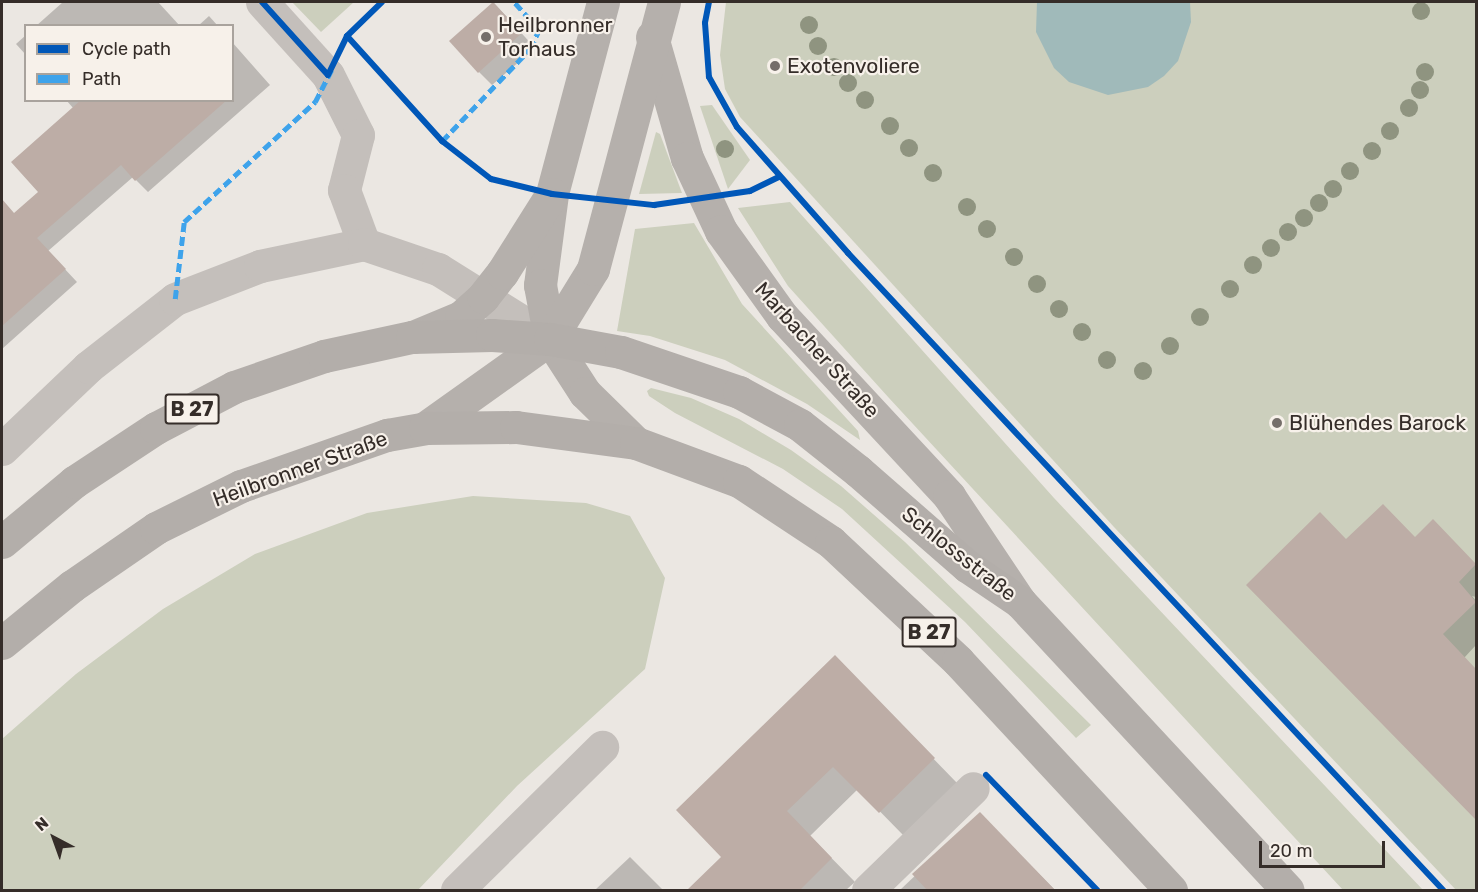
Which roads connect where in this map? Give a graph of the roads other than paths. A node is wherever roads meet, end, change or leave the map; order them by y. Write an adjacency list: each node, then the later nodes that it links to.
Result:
1 (262, 2): 6 (street)
2 (603, 2): 5 (main road)
3 (664, 2): 4 (main road)
4 (652, 37): 9 (main road); 14 (main road, Marbacher Straße)
5 (552, 194): 7 (main road); 9 (main road)
6 (364, 244): 7 (street); 12 (street)
7 (483, 297): 8 (main road); 9 (street)
8 (412, 337): 9 (main road, B 27); 13 (main road, B 27)
9 (550, 339): 10 (main road); 11 (main road); 14 (main road, Schlossstraße / B 27)
10 (425, 428): 11 (main road, B 27); 15 (main road, Heilbronner Straße / B 27)
11 (636, 443): 20 (main road, B 27)
12 (2, 449)
13 (2, 542)
14 (1020, 602): 21 (main road, Schlossstraße / B 27)
15 (2, 643)
16 (602, 747): 18 (street)
17 (973, 788): 19 (street)
18 (457, 891)
19 (868, 891)
20 (1171, 891)
21 (1288, 891)

